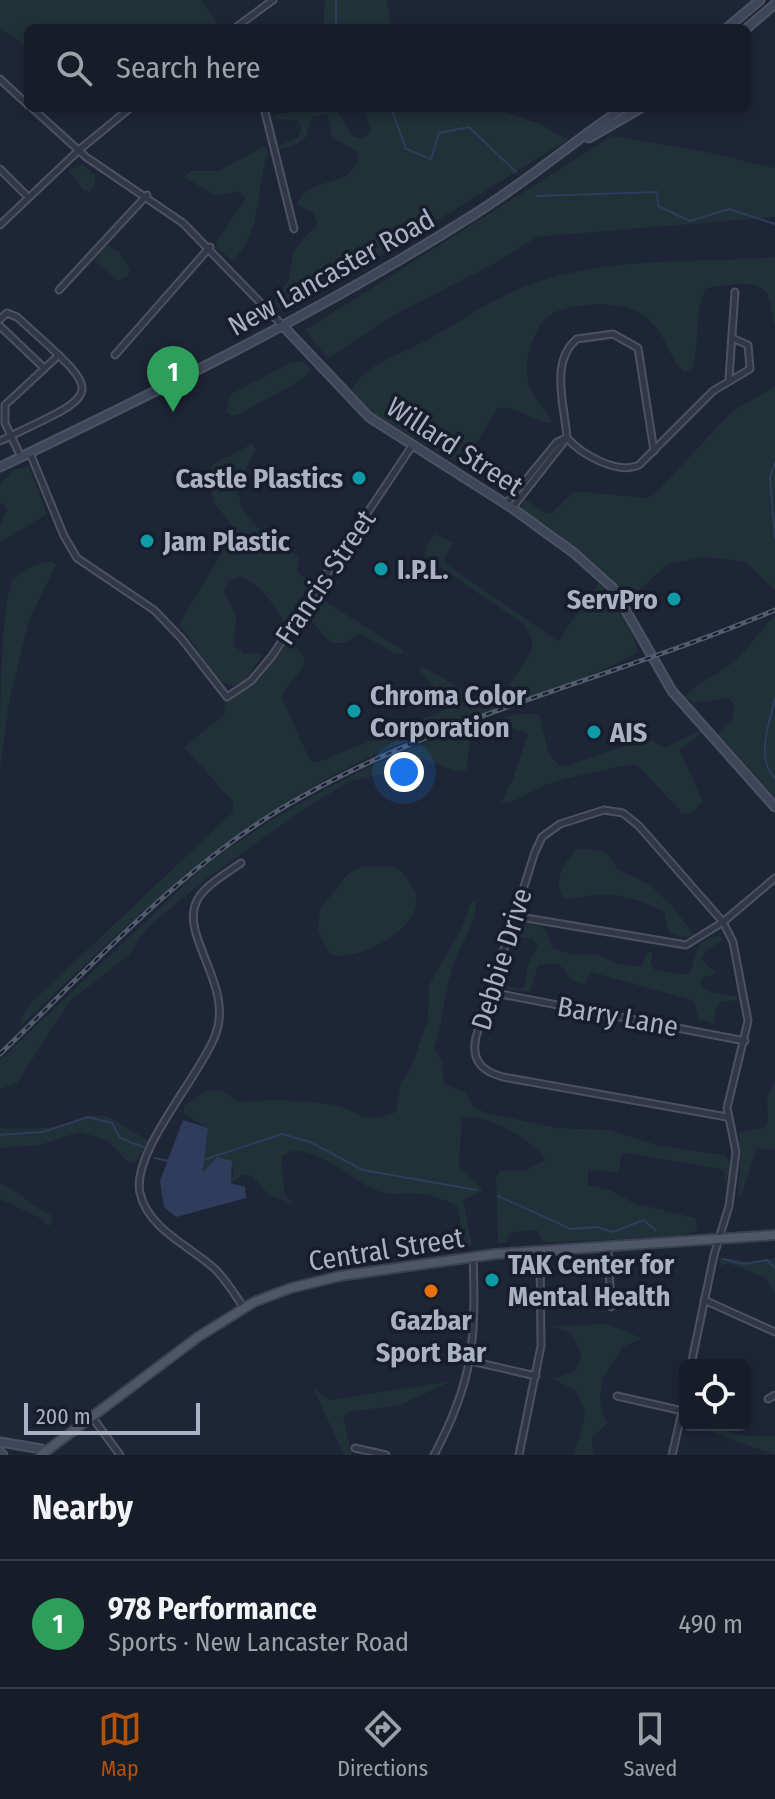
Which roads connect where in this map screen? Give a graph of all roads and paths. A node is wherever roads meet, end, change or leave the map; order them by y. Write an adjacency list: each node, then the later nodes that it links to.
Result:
1 (273, 0): 4 (street)
2 (760, 0): 5 (main road)
3 (775, 4): 6 (main road)
4 (240, 24)
5 (732, 24)
6 (751, 25)
7 (0, 79): 8 (street, Willard Street)
8 (24, 101)
9 (37, 112): 15 (street, Willard Street)
10 (125, 112): 15 (street)
11 (265, 112): 20 (street)
12 (618, 112): 14 (main road, New Lancaster Road)
13 (635, 112): 14 (main road)
14 (583, 140): 26 (main road, New Lancaster Road)
15 (79, 150): 17 (street, Willard Street); 18 (street)
16 (0, 169): 18 (street)
17 (147, 195): 21 (street, Willard Street); 22 (street)
18 (28, 197): 19 (street)
19 (0, 225)
20 (294, 229)
21 (210, 247): 26 (street, Willard Street); 29 (street)
22 (59, 290)
23 (735, 292): 27 (street)
24 (1, 317): 28 (street)
25 (0, 326): 30 (street)
26 (283, 326): 35 (main road, Willard Street); 37 (main road, New Lancaster Road)
27 (732, 338): 31 (street); 31 (street)
28 (59, 355): 30 (street); 32 (street)
29 (115, 355)
30 (44, 368): 32 (street)
31 (729, 378): 36 (street)
32 (11, 436): 34 (street); 38 (street)
33 (567, 438): 36 (street); 36 (street); 40 (street)
34 (0, 441)
35 (412, 446): 37 (street, Francis Street); 40 (main road, Willard Street)
36 (654, 451)
37 (30, 453): 38 (main road, New Lancaster Road)
38 (21, 457): 39 (main road, New Lancaster Road)
39 (0, 467)
40 (509, 506): 41 (main road, Willard Street)
41 (775, 807)
42 (241, 863): 56 (street)
43 (775, 878): 45 (street)
44 (514, 916): 45 (street); 45 (street, Debbie Drive); 46 (street, Debbie Drive)
45 (723, 922): 47 (street)
46 (490, 992): 47 (street, Barry Lane); 48 (street, Debbie Drive)
47 (745, 1041): 48 (street)
48 (727, 1117): 50 (street)
49 (775, 1235): 50 (main road, Central Street)
50 (720, 1241): 51 (main road, Central Street); 54 (street)
51 (608, 1249): 52 (main road, Central Street); 55 (street)
52 (540, 1252): 53 (main road, Central Street); 60 (street)
53 (473, 1256): 56 (main road, Central Street); 59 (street)
54 (704, 1300): 57 (street); 58 (street)
55 (611, 1307)
56 (244, 1308): 65 (main road, Central Street)
57 (775, 1332)
58 (692, 1359)
59 (471, 1361): 60 (street); 72 (street)
60 (536, 1376): 73 (street)
61 (775, 1395): 63 (street)
62 (617, 1396): 64 (street)
63 (768, 1399)
64 (679, 1410)
65 (92, 1416): 69 (main road, Central Street); 70 (street)
66 (679, 1427): 74 (street)
67 (0, 1442): 69 (main road)
68 (355, 1448): 71 (street)
69 (47, 1451)
70 (120, 1455)
71 (386, 1455)
72 (434, 1455)
73 (519, 1455)
74 (672, 1455)

